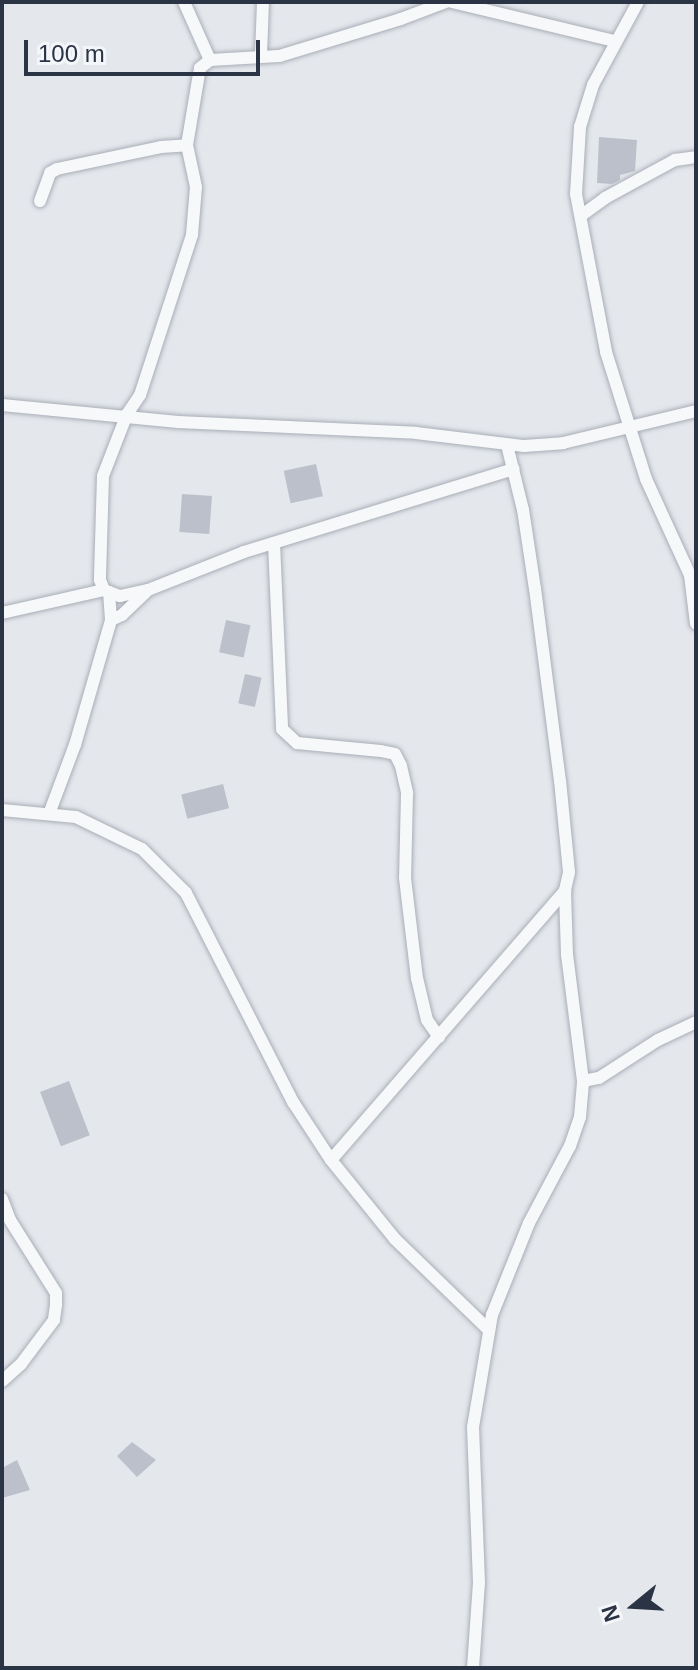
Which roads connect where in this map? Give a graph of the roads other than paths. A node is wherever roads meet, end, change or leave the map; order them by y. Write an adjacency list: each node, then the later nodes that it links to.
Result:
1 (184, 2): 8 (street)
2 (263, 2): 7 (street)
3 (446, 2): 7 (street)
4 (452, 2): 6 (street)
5 (638, 2): 6 (street)
6 (614, 41): 12 (street)
7 (261, 56): 8 (street)
8 (210, 60): 9 (street)
9 (187, 145): 11 (street); 15 (street)
10 (696, 157): 12 (street)
11 (40, 201)
12 (582, 215): 16 (street)
13 (2, 405): 15 (street)
14 (696, 411): 16 (street)
15 (127, 414): 17 (street); 21 (street)
16 (630, 428): 17 (street); 24 (street)
17 (507, 445): 18 (street)
18 (513, 469): 19 (street); 27 (street)
19 (274, 543): 20 (street); 29 (street)
20 (148, 590): 21 (street); 23 (street)
21 (107, 591): 22 (street); 23 (street)
22 (2, 613)
23 (111, 620): 26 (street)
24 (696, 624)
25 (2, 810): 26 (street)
26 (49, 814): 31 (street)
27 (565, 890): 29 (street); 30 (street)
28 (696, 1022): 30 (street)
29 (439, 1037): 31 (street)
30 (583, 1081): 33 (street)
31 (331, 1160): 33 (street)
32 (2, 1199): 34 (street)
33 (489, 1330): 35 (street)
34 (2, 1381)
35 (473, 1668)

